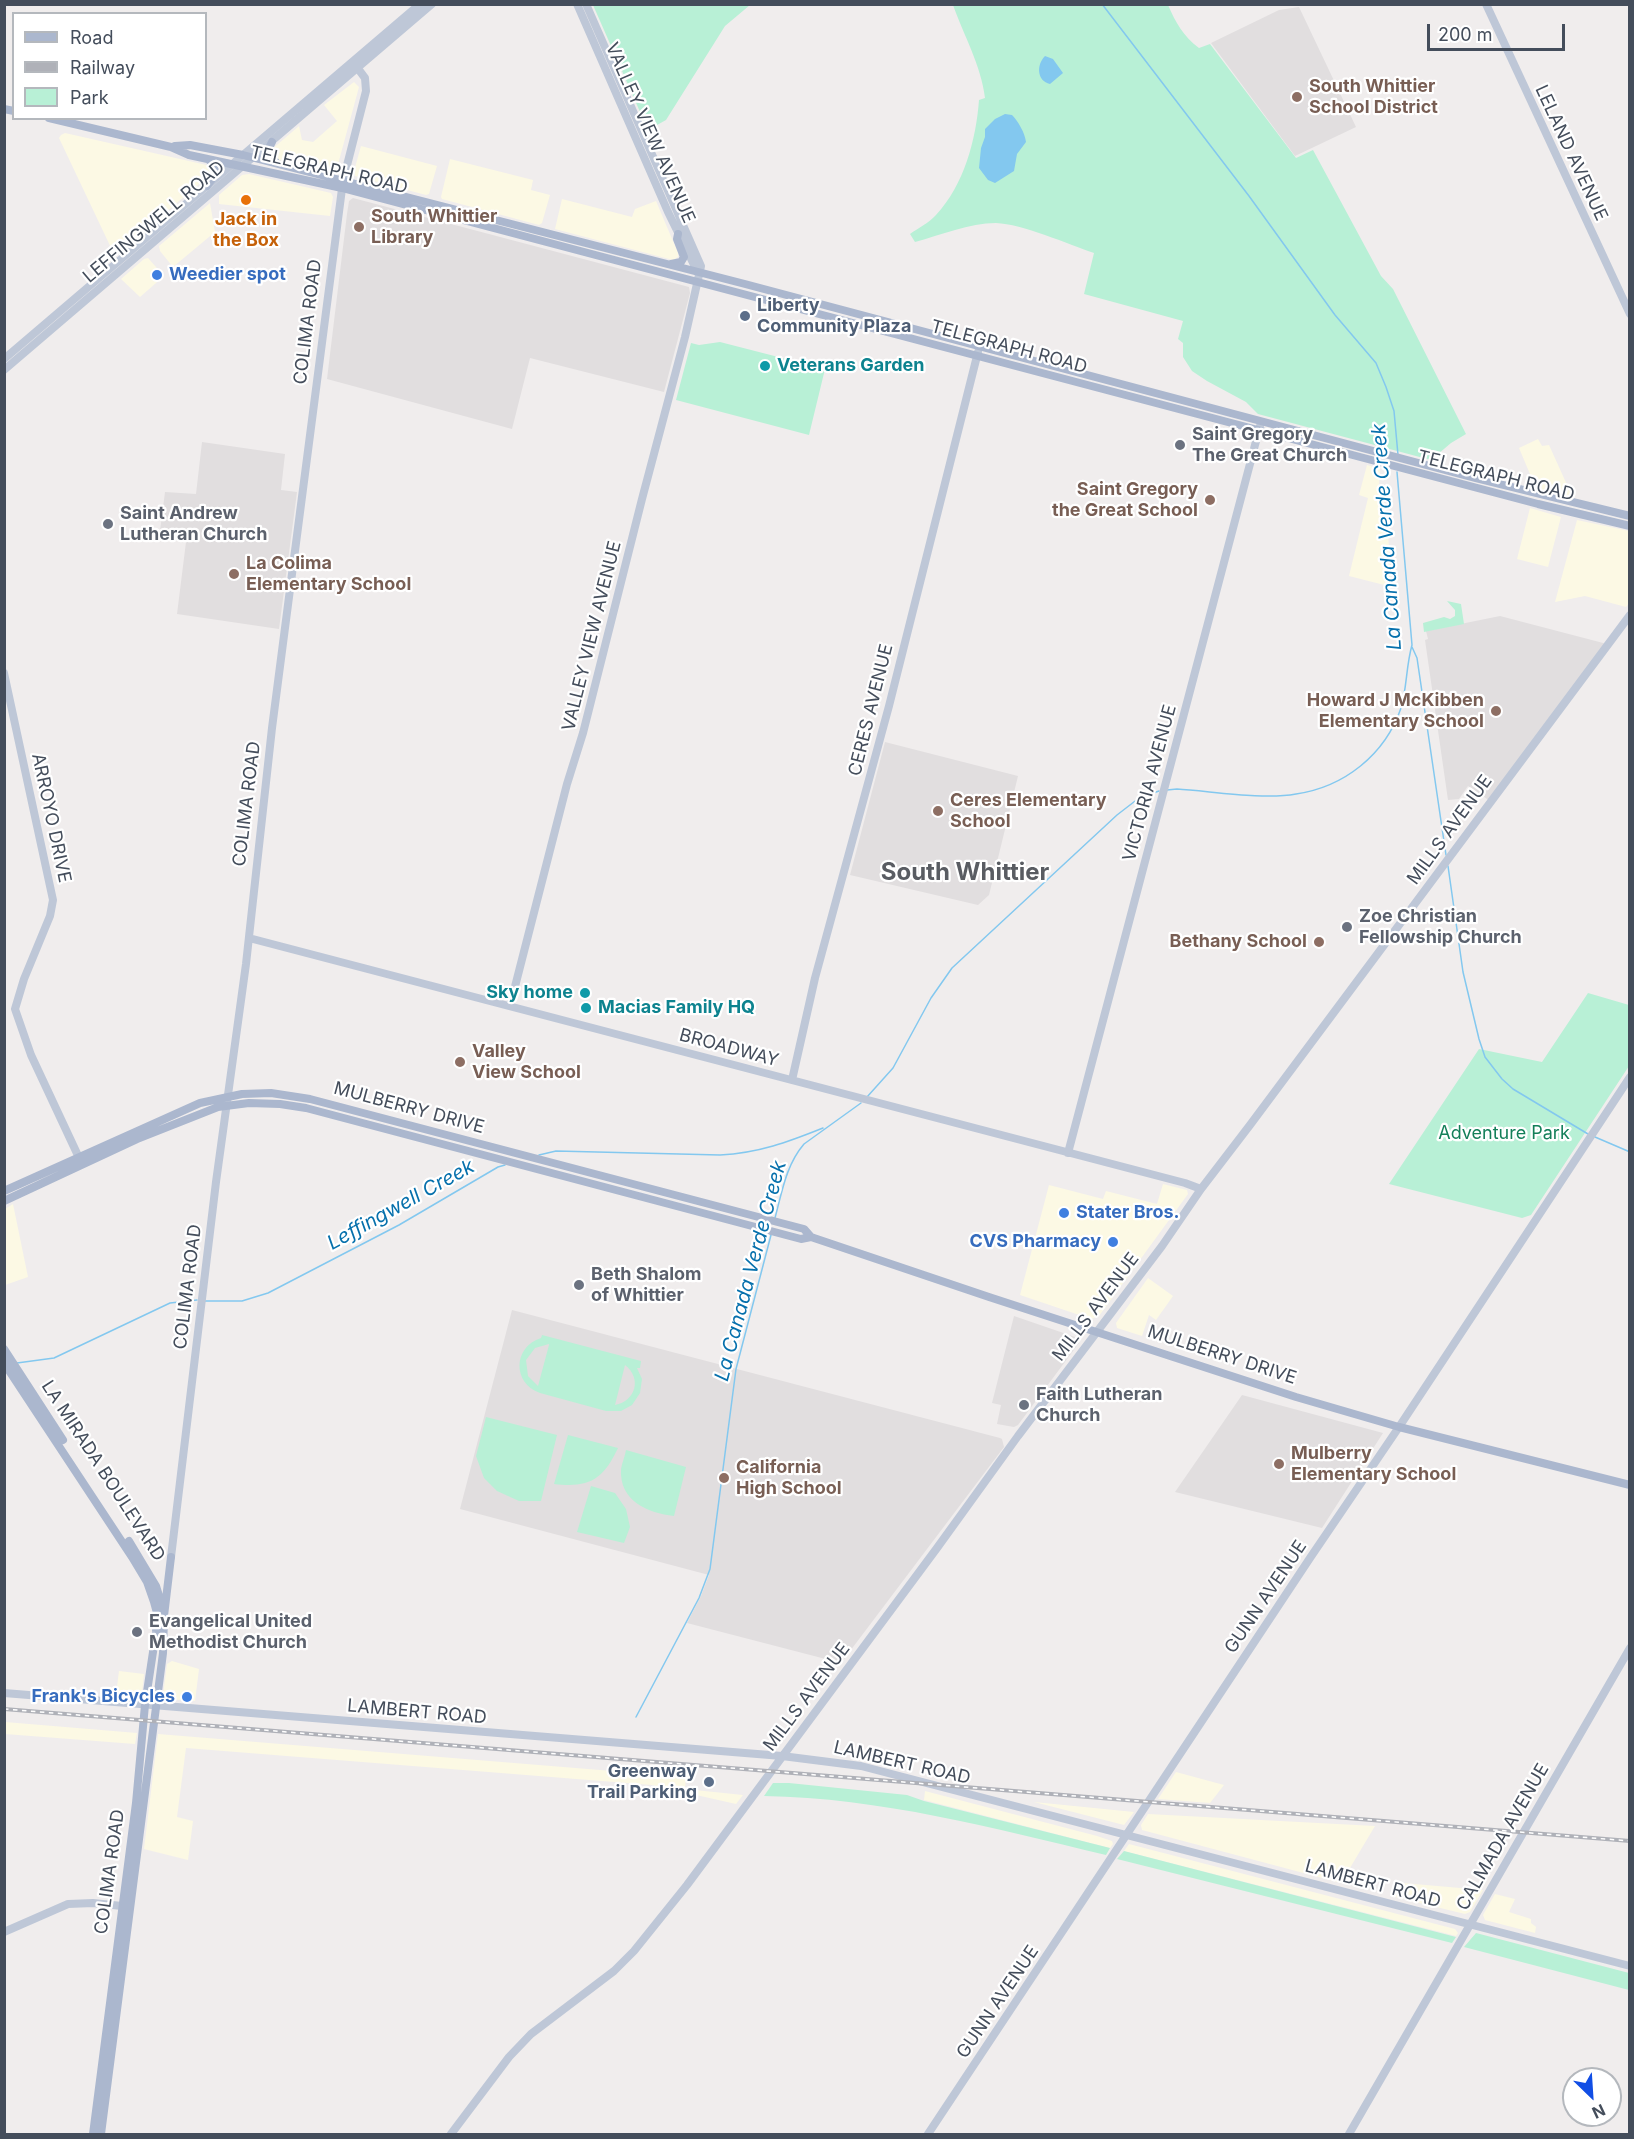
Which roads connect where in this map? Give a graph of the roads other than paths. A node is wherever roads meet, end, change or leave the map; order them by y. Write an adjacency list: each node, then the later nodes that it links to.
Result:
1 (420, 4): 6 (street, LEFFINGWELL ROAD)
2 (432, 4): 6 (street, LEFFINGWELL ROAD)
3 (577, 4): 17 (street, VALLEY VIEW AVENUE)
4 (586, 4): 19 (street, VALLEY VIEW AVENUE)
5 (1486, 4): 21 (street, LELAND AVENUE)
6 (356, 65): 8 (street, LEFFINGWELL ROAD); 11 (street, LEFFINGWELL ROAD); 15 (street, COLIMA ROAD)
7 (57, 120): 9 (main road, TELEGRAPH ROAD)
8 (272, 142): 11 (street, LEFFINGWELL ROAD); 14 (main road)
9 (171, 147): 10 (main road, TELEGRAPH ROAD); 11 (main road, TELEGRAPH ROAD)
10 (195, 156): 12 (main road, TELEGRAPH ROAD); 16 (main road)
11 (248, 157): 12 (street, LEFFINGWELL ROAD); 13 (street, LEFFINGWELL ROAD); 14 (main road, TELEGRAPH ROAD)
12 (232, 165): 13 (main road, TELEGRAPH ROAD); 16 (street, LEFFINGWELL ROAD)
13 (242, 167): 15 (main road, TELEGRAPH ROAD); 24 (street, LEFFINGWELL ROAD)
14 (286, 167): 15 (main road, TELEGRAPH ROAD)
15 (342, 185): 18 (main road, TELEGRAPH ROAD); 20 (main road, TELEGRAPH ROAD); 30 (street, COLIMA ROAD)
16 (207, 186): 23 (street, LEFFINGWELL ROAD)
17 (678, 234): 18 (main road); 19 (street, VALLEY VIEW AVENUE)
18 (665, 264): 19 (main road, TELEGRAPH ROAD)
19 (698, 273): 20 (street, VALLEY VIEW AVENUE); 22 (main road, TELEGRAPH ROAD)
20 (698, 283): 22 (main road, TELEGRAPH ROAD); 31 (street, VALLEY VIEW AVENUE)
21 (1629, 314)
22 (978, 351): 25 (main road, TELEGRAPH ROAD); 33 (street, CERES AVENUE)
23 (4, 359)
24 (4, 370)
25 (1260, 426): 26 (main road, TELEGRAPH ROAD); 27 (main road, TELEGRAPH ROAD); 37 (street, VICTORIA AVENUE)
26 (1629, 516)
27 (1629, 526)
28 (1629, 615): 41 (street, MILLS AVENUE)
29 (4, 673): 38 (street, ARROYO DRIVE)
30 (249, 938): 31 (street, BROADWAY); 34 (street, COLIMA ROAD)
31 (510, 1006): 33 (street, BROADWAY)
32 (1629, 1077): 48 (street, GUNN AVENUE)
33 (792, 1080): 37 (street, BROADWAY)
34 (229, 1096): 35 (street, COLIMA ROAD); 36 (main road, MULBERRY DRIVE); 38 (main road, MULBERRY DRIVE)
35 (228, 1106): 36 (main road, MULBERRY DRIVE); 38 (main road, MULBERRY DRIVE); 50 (street, COLIMA ROAD)
36 (495, 1152): 39 (main road, MULBERRY DRIVE); 40 (main road, MULBERRY DRIVE)
37 (1068, 1153): 41 (street, BROADWAY)
38 (81, 1161): 42 (main road, MULBERRY DRIVE); 43 (main road, MULBERRY DRIVE)
39 (598, 1185): 40 (main road); 44 (main road, MULBERRY DRIVE)
40 (642, 1185): 44 (main road, MULBERRY DRIVE)
41 (1200, 1189): 45 (street, MILLS AVENUE)
42 (4, 1191)
43 (4, 1201)
44 (811, 1237): 45 (main road, MULBERRY DRIVE)
45 (1097, 1331): 48 (main road, MULBERRY DRIVE); 57 (street, MILLS AVENUE)
46 (4, 1349): 47 (main road, LA MIRADA BOULEVARD)
47 (9, 1363): 51 (main road, LA MIRADA BOULEVARD)
48 (1399, 1427): 49 (main road, MULBERRY DRIVE); 59 (street, GUNN AVENUE)
49 (1629, 1485)
50 (171, 1557): 51 (main road); 52 (main road)
51 (151, 1585): 52 (main road, LA MIRADA BOULEVARD)
52 (160, 1614): 55 (main road, COLIMA ROAD); 56 (main road, COLIMA ROAD)
53 (1629, 1647): 62 (street, CALMADA AVENUE)
54 (4, 1693): 55 (street, LAMBERT ROAD)
55 (146, 1705): 56 (street, LAMBERT ROAD); 58 (main road, COLIMA ROAD)
56 (156, 1706): 57 (street, LAMBERT ROAD); 58 (main road, COLIMA ROAD)
57 (782, 1756): 59 (street, LAMBERT ROAD); 67 (street, MILLS AVENUE)
58 (140, 1803): 60 (main road, COLIMA ROAD)
59 (1126, 1835): 62 (street, LAMBERT ROAD); 68 (street, GUNN AVENUE)
60 (130, 1881): 61 (main road, COLIMA ROAD); 66 (main road, COLIMA ROAD)
61 (122, 1906): 63 (street); 65 (main road, COLIMA ROAD)
62 (1470, 1924): 64 (street, LAMBERT ROAD); 69 (street, CALMADA AVENUE)
63 (4, 1932)
64 (1629, 1966)
65 (93, 2134)
66 (101, 2134)
67 (451, 2134)
68 (928, 2134)
69 (1349, 2134)

